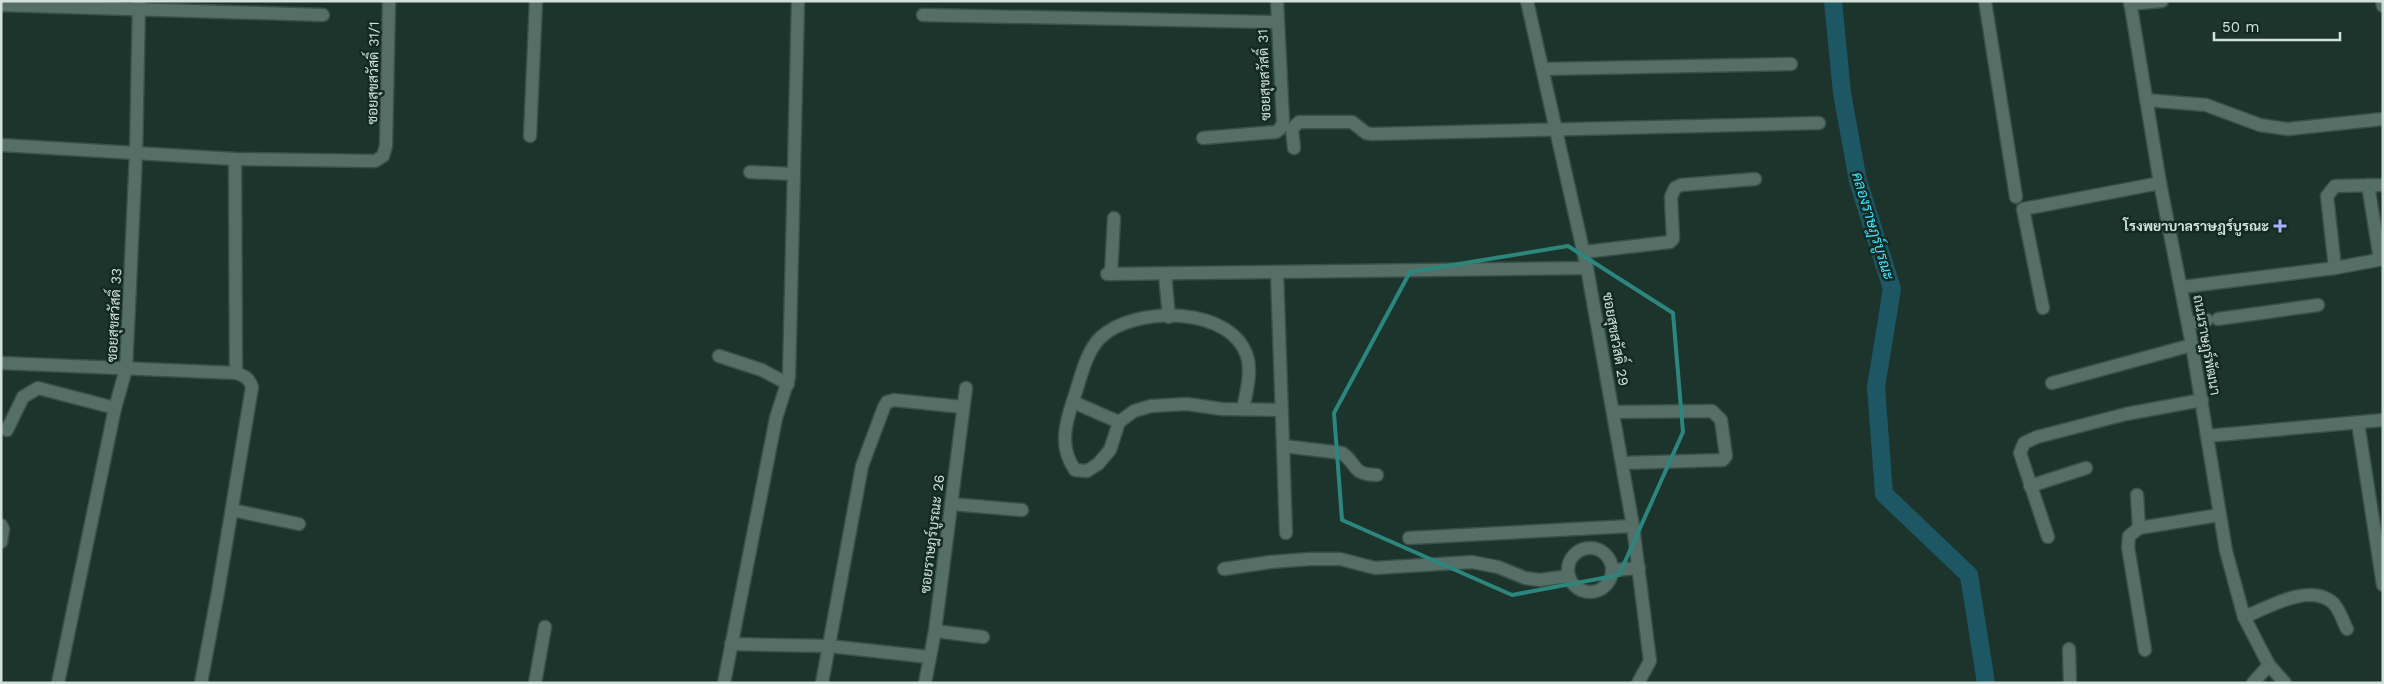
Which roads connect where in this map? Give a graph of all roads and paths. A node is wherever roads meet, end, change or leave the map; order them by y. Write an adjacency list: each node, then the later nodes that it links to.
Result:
1 (389, 1): 28 (street, ซอยสุขสวัสดิ์ 31/1)
2 (536, 1): 23 (street)
3 (798, 1): 30 (street)
4 (1277, 1): 16 (street, ซอยสุขสวัสดิ์ 31)
5 (1527, 1): 18 (street, ซอยสุขสวัสดิ์ 29)
6 (1985, 1): 35 (street)
7 (2162, 1): 9 (street)
8 (2382, 1): 12 (street)
9 (2130, 2): 19 (street, ถนนราษฎร์พัฒนา)
10 (1, 5): 11 (street)
11 (139, 5): 13 (street); 27 (street, ซอยสุขสวัสดิ์ 33)
12 (2383, 6)
13 (254, 7): 14 (street)
14 (323, 14)
15 (923, 15): 16 (street)
16 (1277, 22): 24 (street, ซอยสุขสวัสดิ์ 31)
17 (1791, 64): 18 (street)
18 (1543, 69): 22 (street, ซอยสุขสวัสดิ์ 29)
19 (2146, 100): 20 (street); 32 (street, ถนนราษฎร์พัฒนา)
20 (2383, 119)
21 (1819, 123): 22 (street)
22 (1555, 129): 26 (street); 37 (street, ซอยสุขสวัสดิ์ 29)
23 (530, 136)
24 (1204, 138)
25 (1, 145): 27 (street)
26 (1294, 148)
27 (136, 154): 28 (street); 51 (street, ซอยสุขสวัสดิ์ 33)
28 (235, 159): 52 (street)
29 (750, 172): 30 (street)
30 (794, 174): 54 (street)
31 (1755, 179): 37 (street)
32 (2160, 183): 43 (street, ถนนราษฎร์พัฒนา); 45 (street)
33 (2383, 184): 34 (street)
34 (2368, 185): 38 (street); 40 (street)
35 (2016, 197)
36 (1114, 218): 42 (street)
37 (1584, 252): 39 (street, ซอยสุขสวัสดิ์ 29)
38 (2382, 259): 40 (street)
39 (1588, 268): 41 (street); 62 (street, ซอยสุขสวัสดิ์ 29)
40 (2335, 268): 43 (street)
41 (1277, 273): 42 (street); 61 (street)
42 (1165, 274): 46 (street)
43 (2182, 287): 47 (street, ถนนราษฎร์พัฒนา)
44 (2318, 305): 47 (street)
45 (2043, 308)
46 (1169, 317): 57 (street); 60 (street)
47 (2188, 323): 48 (street, ถนนราษฎร์พัฒนา)
48 (2192, 345): 53 (street); 56 (street, ถนนราษฎร์พัฒนา)
49 (719, 356): 54 (street)
50 (1, 363): 51 (street)
51 (126, 369): 52 (street); 59 (street, ซอยสุขสวัสดิ์ 33)
52 (236, 373): 75 (street)
53 (2052, 383)
54 (788, 384): 96 (street)
55 (966, 388): 58 (street, ซอยราษฎร์บูรณะ 26)
56 (2202, 400): 67 (street, ถนนราษฎร์พัฒนา); 72 (street)
57 (1073, 402): 64 (street); 64 (street)
58 (963, 407): 74 (street, ซอยราษฎร์บูรณะ 26); 97 (street)
59 (115, 408): 66 (street); 102 (street, ซอยสุขสวัสดิ์ 33)
60 (1243, 409): 61 (street); 64 (street)
61 (1281, 410): 68 (street)
62 (1614, 412): 69 (street, ซอยสุขสวัสดิ์ 29); 69 (street)
63 (2383, 420): 65 (street)
64 (1119, 422)
65 (2358, 423): 67 (street); 90 (street)
66 (7, 430)
67 (2207, 436): 77 (street, ถนนราษฎร์พัฒนา)
68 (1283, 446): 71 (street); 82 (street)
69 (1622, 463): 80 (street, ซอยสุขสวัสดิ์ 29)
70 (2086, 468): 72 (street)
71 (1377, 475)
72 (2030, 486): 83 (street)
73 (2137, 495): 81 (street)
74 (951, 504): 76 (street); 94 (street, ซอยราษฎร์บูรณะ 26)
75 (232, 510): 78 (street); 103 (street)
76 (1022, 510)
77 (2219, 515): 81 (street); 91 (street, ถนนราษฎร์พัฒนา)
78 (299, 524)
79 (1, 525): 85 (street)
80 (1632, 526): 84 (street); 86 (street, ซอยสุขสวัสดิ์ 29)
81 (2139, 528): 99 (street)
82 (1286, 533)
83 (2048, 536)
84 (1409, 538)
85 (1, 542)
86 (1639, 568): 88 (street); 108 (street, ซอยสุขสวัสดิ์ 29)
87 (1224, 569): 89 (street)
88 (1613, 570): 89 (street); 89 (street)
89 (1569, 576)
90 (2383, 585)
91 (2244, 617): 93 (street); 101 (street, ถนนราษฎร์พัฒนา)
92 (545, 627): 104 (street)
93 (2347, 629)
94 (935, 631): 95 (street); 100 (street, ซอยราษฎร์บูรณะ 26)
95 (983, 637)
96 (731, 644): 97 (street); 105 (street)
97 (829, 646): 100 (street); 106 (street)
98 (2069, 649): 109 (street)
99 (2144, 650)
100 (929, 657): 107 (street, ซอยราษฎร์บูรณะ 26)
101 (2270, 665): 110 (street); 111 (street, ถนนราษฎร์พัฒนา)
102 (58, 683)
103 (201, 683)
104 (535, 683)
105 (724, 683)
106 (822, 683)
107 (925, 683)
108 (1638, 683)
109 (2070, 683)
110 (2253, 683)
111 (2285, 683)

